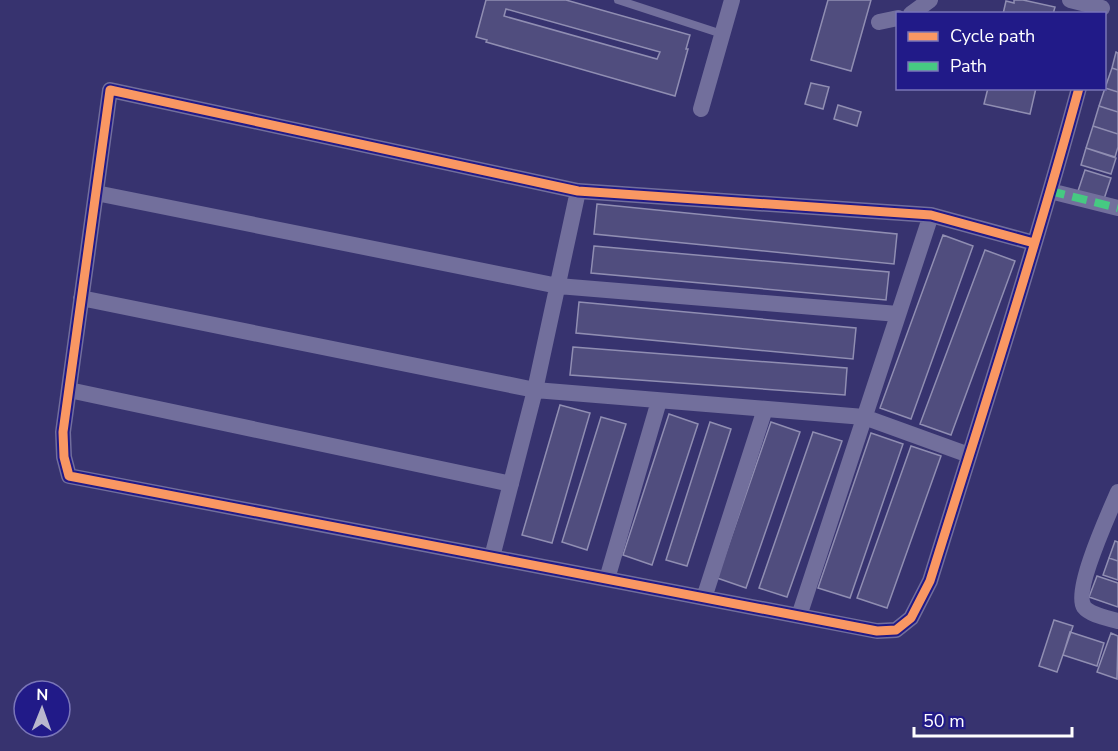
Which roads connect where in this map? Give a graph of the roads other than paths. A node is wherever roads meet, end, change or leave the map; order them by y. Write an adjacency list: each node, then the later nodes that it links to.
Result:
1 (618, 0): 9 (lane)
2 (732, 0): 9 (street)
3 (930, 0): 6 (street)
4 (1070, 0): 5 (street)
5 (1102, 7)
6 (914, 12)
7 (896, 18): 8 (street)
8 (879, 22)
9 (722, 34): 11 (street)
10 (1078, 90): 13 (street)
11 (701, 109)
12 (578, 191): 14 (street); 16 (street); 18 (street)
13 (1050, 191): 15 (street); 17 (street)
14 (96, 193): 18 (street); 19 (street)
15 (1118, 208)
16 (931, 215): 17 (street); 20 (street)
17 (1034, 243): 26 (street)
18 (558, 286): 20 (street); 22 (street)
19 (81, 297): 21 (street); 22 (street)
20 (898, 314): 25 (street)
21 (69, 390): 27 (street); 29 (street)
22 (535, 390): 23 (street); 27 (street)
23 (659, 400): 24 (street); 30 (street)
24 (765, 409): 25 (street); 31 (street)
25 (864, 417): 26 (street); 32 (street)
26 (969, 455): 32 (street)
27 (511, 484): 29 (street)
28 (1118, 492): 33 (street)
29 (492, 557): 30 (street)
30 (607, 579): 31 (street)
31 (704, 598): 32 (street)
32 (799, 616)
33 (1118, 621)

